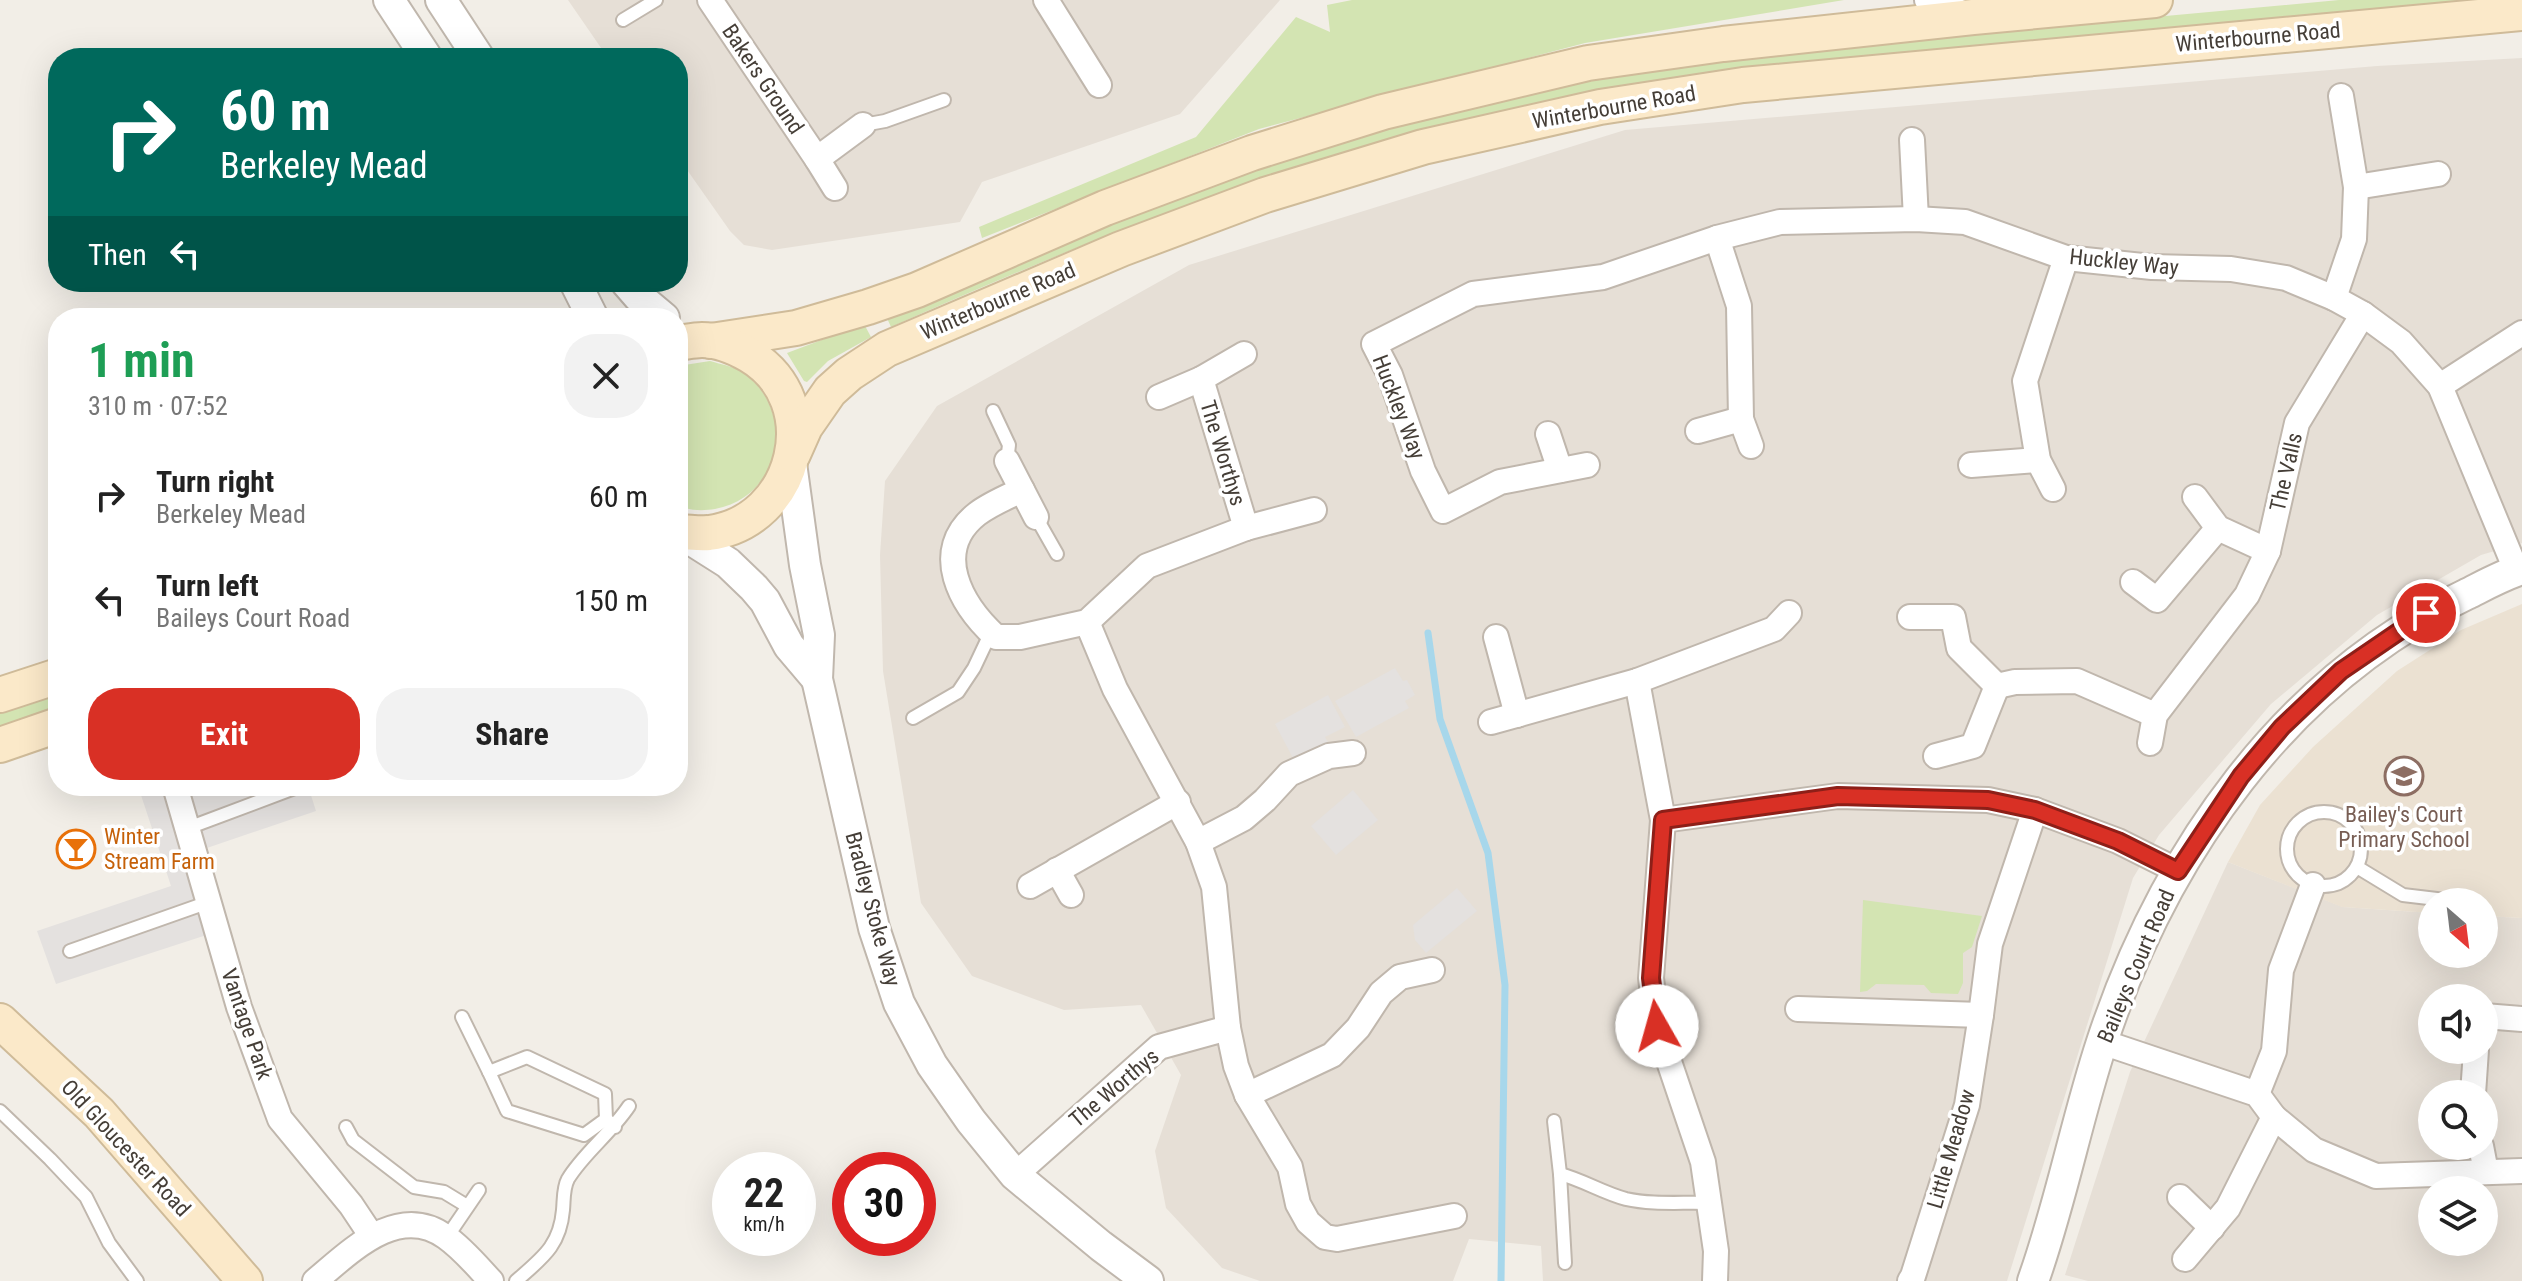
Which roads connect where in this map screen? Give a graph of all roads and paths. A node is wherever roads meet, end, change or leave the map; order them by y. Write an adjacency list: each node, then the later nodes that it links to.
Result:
1 (389, 0): 11 (street)
2 (441, 0): 12 (street)
3 (656, 0): 10 (lane)
4 (710, 0): 18 (street, Bakers Ground)
5 (1046, 0): 13 (street)
6 (1927, 0): 9 (street)
7 (2155, 0): 9 (main road, Winterbourne Road)
8 (2522, 13): 40 (main road, Winterbourne Road)
9 (1973, 17): 30 (main road, Winterbourne Road)
10 (623, 20)
11 (420, 48)
12 (472, 48)
13 (1099, 85)
14 (2341, 96): 20 (street)
15 (944, 100): 16 (lane)
16 (863, 125): 18 (street, Bakers Ground)
17 (1912, 140): 22 (street)
18 (817, 159): 21 (street, Bakers Ground)
19 (2438, 174): 20 (street)
20 (2356, 187): 26 (street)
21 (835, 188)
22 (1916, 219): 23 (street, Huckley Way); 24 (street, Huckley Way)
23 (1717, 238): 36 (street); 45 (street, Huckley Way)
24 (2066, 258): 26 (street, Huckley Way); 41 (street)
25 (635, 292): 27 (street)
26 (2334, 298): 28 (street, Huckley Way)
27 (652, 308)
28 (2363, 314): 33 (street, Huckley Way); 55 (street, The Valls)
29 (2522, 333): 33 (street)
30 (692, 338): 40 (main road)
31 (1244, 354): 32 (street, The Worthys)
32 (1201, 379): 34 (street, The Worthys); 51 (street, The Worthys)
33 (2440, 386): 57 (street, Huckley Way)
34 (1159, 397)
35 (993, 411): 42 (lane)
36 (1741, 419): 37 (street); 39 (street)
37 (1698, 431)
38 (1548, 434): 45 (street)
39 (1751, 446)
40 (792, 459): 53 (main road, Winterbourne Road); 65 (street, Bradley Stoke Way)
41 (2038, 460): 44 (street); 46 (street)
42 (1007, 461): 47 (street)
43 (1587, 465): 45 (street, Huckley Way)
44 (1971, 465)
45 (1560, 470)
46 (2053, 489)
47 (1022, 490): 50 (street); 62 (street)
48 (2195, 497): 52 (street)
49 (1314, 510): 51 (street, The Worthys)
50 (1036, 517): 56 (lane)
51 (1246, 528): 60 (street, The Worthys)
52 (2218, 528): 55 (street); 58 (street)
53 (688, 532)
54 (688, 538): 65 (street, Bradley Stoke Way)
55 (2268, 551): 70 (street, The Valls)
56 (1057, 554)
57 (2519, 570): 87 (street, Baileys Court Road)
58 (2133, 582)
59 (1910, 617): 67 (street)
60 (1087, 622): 62 (street); 80 (street)
61 (1783, 630): 66 (street)
62 (991, 632): 71 (lane)
63 (1496, 637): 69 (street)
64 (48, 679): 68 (main road)
65 (817, 679): 116 (street, Bradley Stoke Way)
66 (1637, 681): 69 (street); 82 (street)
67 (1997, 686): 70 (street); 77 (street)
68 (0, 695)
69 (1517, 715): 72 (street)
70 (2155, 715): 74 (street, The Valls)
71 (913, 718)
72 (1491, 722)
73 (48, 728): 75 (main road)
74 (2150, 743)
75 (0, 745)
76 (1353, 753): 84 (street)
77 (1936, 756)
78 (178, 796): 83 (street, Vantage Park)
79 (273, 796): 83 (lane)
80 (1178, 802): 84 (street); 86 (street)
81 (2035, 810): 82 (street); 87 (street); 96 (street, Little Meadow)
82 (1663, 820): 119 (street)
83 (188, 828): 92 (street, Vantage Park)
84 (1198, 842): 101 (street)
85 (2357, 867): 88 (lane); 88 (lane); 91 (lane)
86 (1057, 870): 89 (street); 90 (street)
87 (2178, 871): 102 (street, Baileys Court Road)
88 (2313, 885): 104 (street)
89 (1030, 886)
90 (1071, 895)
91 (2418, 897)
92 (209, 902): 93 (lane); 123 (street, Vantage Park)
93 (70, 951)
94 (1432, 970): 105 (street)
95 (1798, 1009): 96 (street)
96 (1981, 1015): 134 (street, Little Meadow)
97 (462, 1017): 103 (lane)
98 (2498, 1017): 99 (street)
99 (2522, 1019)
100 (0, 1021): 128 (main road, Old Gloucester Road)
101 (1228, 1028): 105 (street); 116 (street, The Worthys)
102 (2102, 1042): 104 (street); 135 (street, Baileys Court Road)
103 (489, 1072): 110 (lane); 110 (lane)
104 (2257, 1094): 108 (street)
105 (1247, 1095): 121 (street)
106 (629, 1106): 110 (lane)
107 (0, 1111): 127 (lane)
108 (2274, 1117): 114 (street); 122 (street)
109 (1554, 1121): 115 (lane)
110 (610, 1123): 131 (lane)
111 (346, 1127): 120 (lane)
112 (2484, 1160): 114 (street)
113 (2522, 1171): 114 (street)
114 (2486, 1172)
115 (1560, 1174): 119 (lane); 126 (lane)
116 (1015, 1175): 132 (street, Bradley Stoke Way)
117 (479, 1190): 120 (lane)
118 (2180, 1197): 122 (street)
119 (1709, 1203): 133 (street)
120 (467, 1206): 124 (lane)
121 (1454, 1216)
122 (2212, 1228): 125 (street)
123 (371, 1235): 124 (street); 129 (street)
124 (447, 1237): 130 (street)
125 (2185, 1259)
126 (1565, 1263)
127 (137, 1281)
128 (245, 1281)
129 (315, 1281)
130 (491, 1281)
131 (516, 1281)
132 (1148, 1281)
133 (1715, 1281)
134 (1910, 1281)
135 (2033, 1281)

